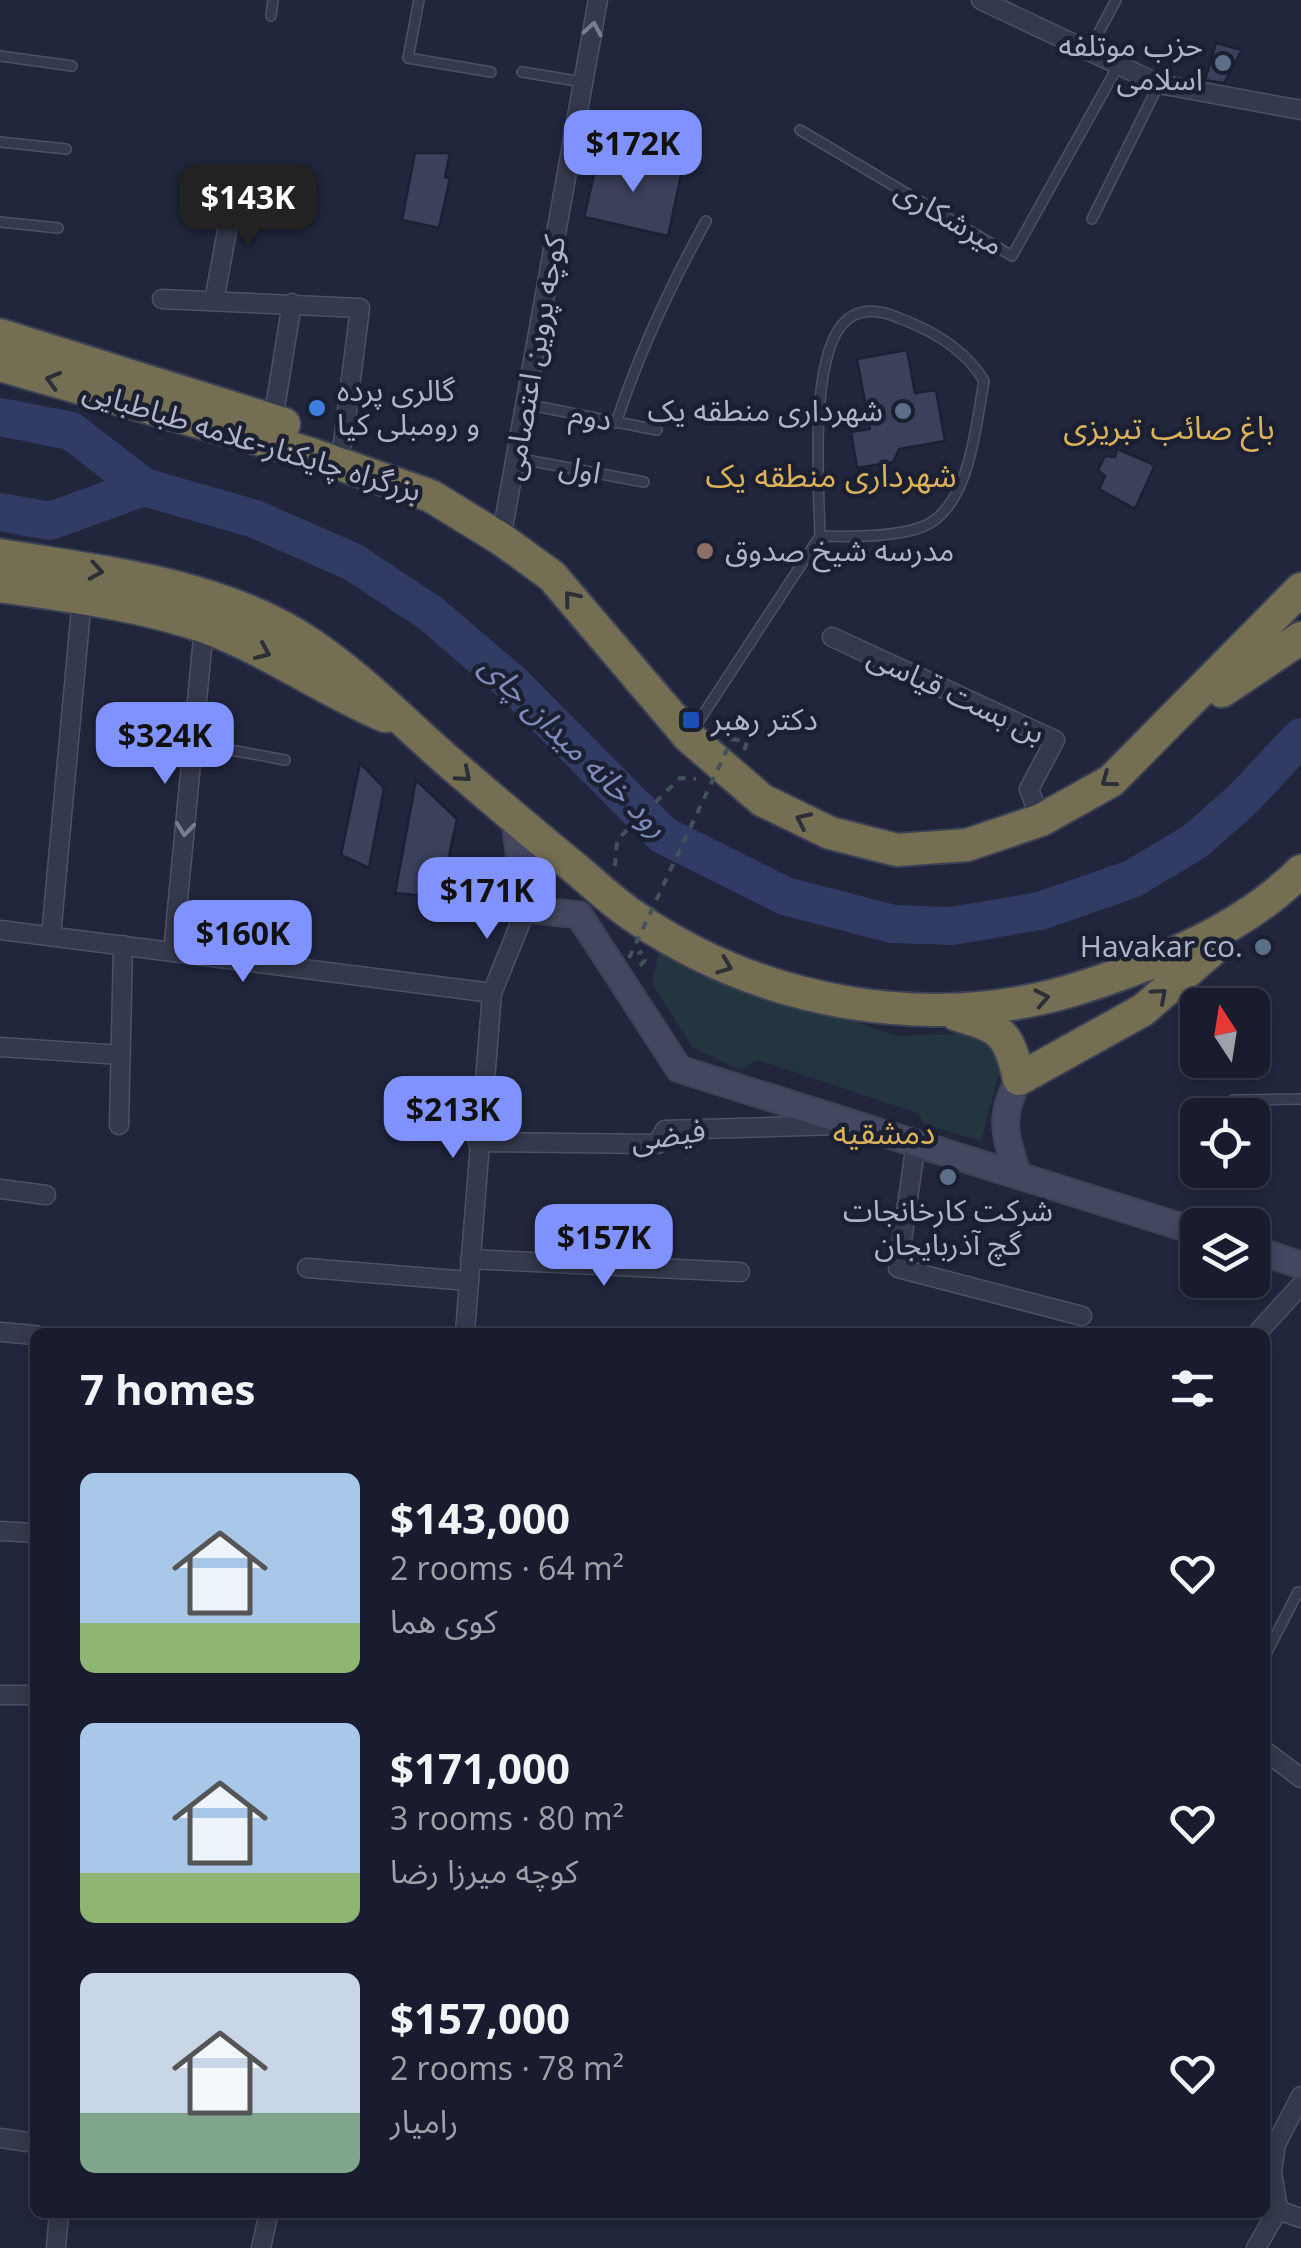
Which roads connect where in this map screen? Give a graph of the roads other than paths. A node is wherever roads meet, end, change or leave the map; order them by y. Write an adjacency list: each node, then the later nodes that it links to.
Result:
1 (273, 0): 6 (lane)
2 (419, 0): 11 (lane)
3 (598, 0): 13 (street, کوچه پروین اعتصامی, one-way to 3)
4 (981, 0): 7 (street)
5 (1116, 0): 7 (lane)
6 (270, 16)
7 (1090, 50): 9 (street)
8 (0, 56): 10 (lane)
9 (1120, 64): 14 (street); 16 (lane, میرشکاری)
10 (72, 66)
11 (491, 72)
12 (522, 72): 13 (lane)
13 (583, 82): 17 (street, کوچه پروین اعتصامی)
14 (1159, 84): 15 (street); 22 (lane)
15 (1301, 110)
16 (800, 130)
17 (573, 137): 20 (lane); 31 (street, کوچه پروین اعتصامی)
18 (0, 142): 19 (lane)
19 (66, 149)
20 (684, 155)
21 (235, 188): 27 (street)
22 (1092, 220)
23 (706, 221): 33 (lane)
24 (0, 222): 25 (lane)
25 (58, 228)
26 (162, 300): 27 (street)
27 (214, 301): 28 (street)
28 (292, 303): 32 (street); 35 (street)
29 (0, 335): 32 (highway)
30 (0, 365): 38 (highway, بزرگراه چایکنار-علامه طباطبایی, one-way to 30)
31 (526, 404): 33 (lane, دوم); 36 (street, کوچه پروین اعتصامی)
32 (273, 420): 35 (highway)
33 (616, 422): 34 (lane, دوم)
34 (657, 430)
35 (343, 442): 38 (highway)
36 (516, 458): 37 (lane, اول); 40 (street, کوچه پروین اعتصامی)
37 (644, 482)
38 (431, 496): 40 (highway, بزرگراه چایکنار-علامه طباطبایی)
39 (820, 536): 39 (lane); 50 (lane)
40 (501, 539): 50 (highway, بزرگراه چایکنار-علامه طباطبایی, one-way to 40)
41 (0, 555): 48 (highway, one-way to 48)
42 (0, 586): 44 (highway)
43 (1301, 589): 49 (highway, بزرگراه چایکنار-علامه طباطبایی)
44 (82, 598): 45 (highway); 58 (street)
45 (204, 627): 48 (highway, one-way to 48); 51 (street)
46 (832, 637): 54 (street, بن بست قیاسی)
47 (1299, 638): 49 (highway)
48 (409, 727): 53 (highway, one-way to 53)
49 (1163, 730): 54 (highway, بزرگراه چایکنار-علامه طباطبایی, one-way to 54)
50 (689, 737): 54 (highway, بزرگراه چایکنار-علامه طباطبایی, one-way to 50)
51 (193, 743): 52 (lane); 60 (street, one-way to 60)
52 (285, 760)
53 (515, 820): 56 (main road); 62 (highway, one-way to 62)
54 (1041, 820)
55 (1297, 873): 62 (highway, one-way to 55); 65 (highway, one-way to 55)
56 (526, 910): 61 (street); 69 (main road)
57 (0, 930): 58 (street)
58 (50, 936): 59 (street)
59 (123, 945): 60 (street); 64 (street)
60 (173, 952): 61 (street)
61 (492, 993): 70 (street)
62 (948, 1012): 65 (highway)
63 (0, 1047): 64 (street)
64 (121, 1055): 68 (street)
65 (1019, 1079): 72 (main road)
66 (1301, 1098): 67 (lane)
67 (1270, 1099)
68 (119, 1125)
69 (857, 1125): 70 (street, فیضی); 71 (main road)
70 (478, 1142): 77 (street)
71 (916, 1144): 72 (main road); 83 (street)
72 (1018, 1176): 75 (main road)
73 (0, 1189): 74 (street)
74 (46, 1195)
75 (1180, 1226)
76 (1270, 1256): 78 (main road)
77 (470, 1260): 80 (street); 81 (street)
78 (1301, 1265)
79 (307, 1268): 81 (street)
80 (740, 1272)
81 (469, 1281): 84 (street)
82 (1301, 1284): 85 (street)
83 (1082, 1316)
84 (466, 1328)
85 (1262, 1328)
86 (0, 1332): 87 (street)
87 (30, 1335)
88 (0, 1530): 89 (street)
89 (30, 1533)
90 (1301, 1594): 91 (lane)
91 (1270, 1646)
92 (0, 1695): 93 (street)
93 (30, 1695)
94 (1270, 1755): 95 (street)
95 (1301, 1778)
96 (1301, 2096): 99 (street)
97 (0, 2138): 98 (street)
98 (30, 2141)
99 (1270, 2164)
100 (1270, 2178): 101 (street)
101 (1278, 2210): 104 (street); 107 (street)
102 (58, 2218): 105 (street)
103 (268, 2218): 106 (street)
104 (1301, 2218)
105 (56, 2248)
106 (261, 2248)
107 (1256, 2248)

